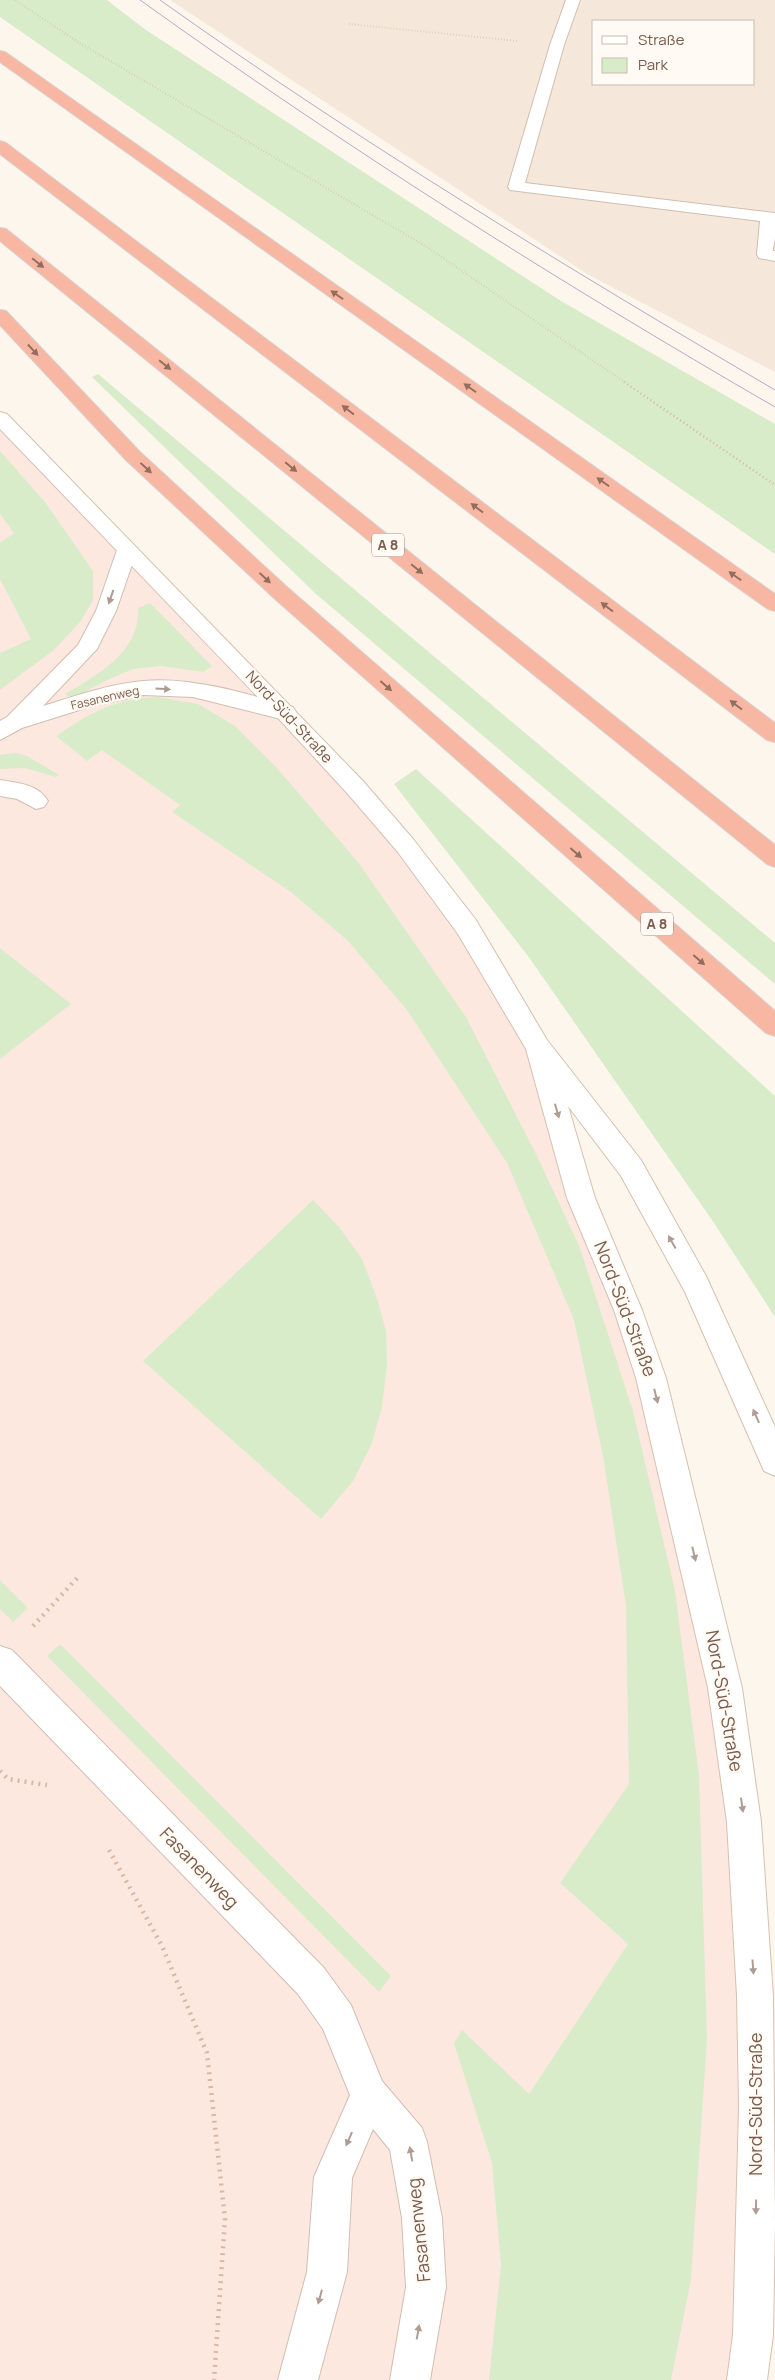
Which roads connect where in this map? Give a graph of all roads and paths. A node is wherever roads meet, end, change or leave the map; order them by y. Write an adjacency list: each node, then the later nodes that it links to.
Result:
1 (15, 0): 11 (path)
2 (573, 0): 4 (main road)
3 (349, 24): 4 (path)
4 (557, 45): 8 (main road)
5 (0, 55): 13 (highway, one-way to 5)
6 (0, 146): 16 (highway, one-way to 6)
7 (0, 233): 19 (highway, A 8, one-way to 19)
8 (770, 255)
9 (0, 315): 20 (highway, A 8, one-way to 20)
10 (0, 418): 12 (main road, Nord-Süd-Straße)
11 (775, 485)
12 (127, 550): 14 (main road, Nord-Süd-Straße); 15 (main road, Fasanenweg, one-way to 15)
13 (775, 604)
14 (286, 712): 15 (main road, Fasanenweg, one-way to 14); 21 (main road, Nord-Süd-Straße)
15 (7, 727)
16 (775, 734)
17 (0, 788): 18 (main road)
18 (36, 801)
19 (775, 858)
20 (775, 1026)
21 (538, 1047): 22 (main road, Nord-Süd-Straße, one-way to 21); 33 (main road, Nord-Süd-Straße, one-way to 33)
22 (775, 1461)
23 (80, 1575): 24 (path)
24 (27, 1632)
25 (0, 1662): 29 (main road, Fasanenweg)
26 (0, 1771): 27 (path)
27 (55, 1791)
28 (105, 1843): 30 (path)
29 (369, 2094): 31 (main road, one-way to 31); 32 (main road, Fasanenweg, one-way to 29)
30 (214, 2380)
31 (298, 2380)
32 (410, 2380)
33 (747, 2380)

